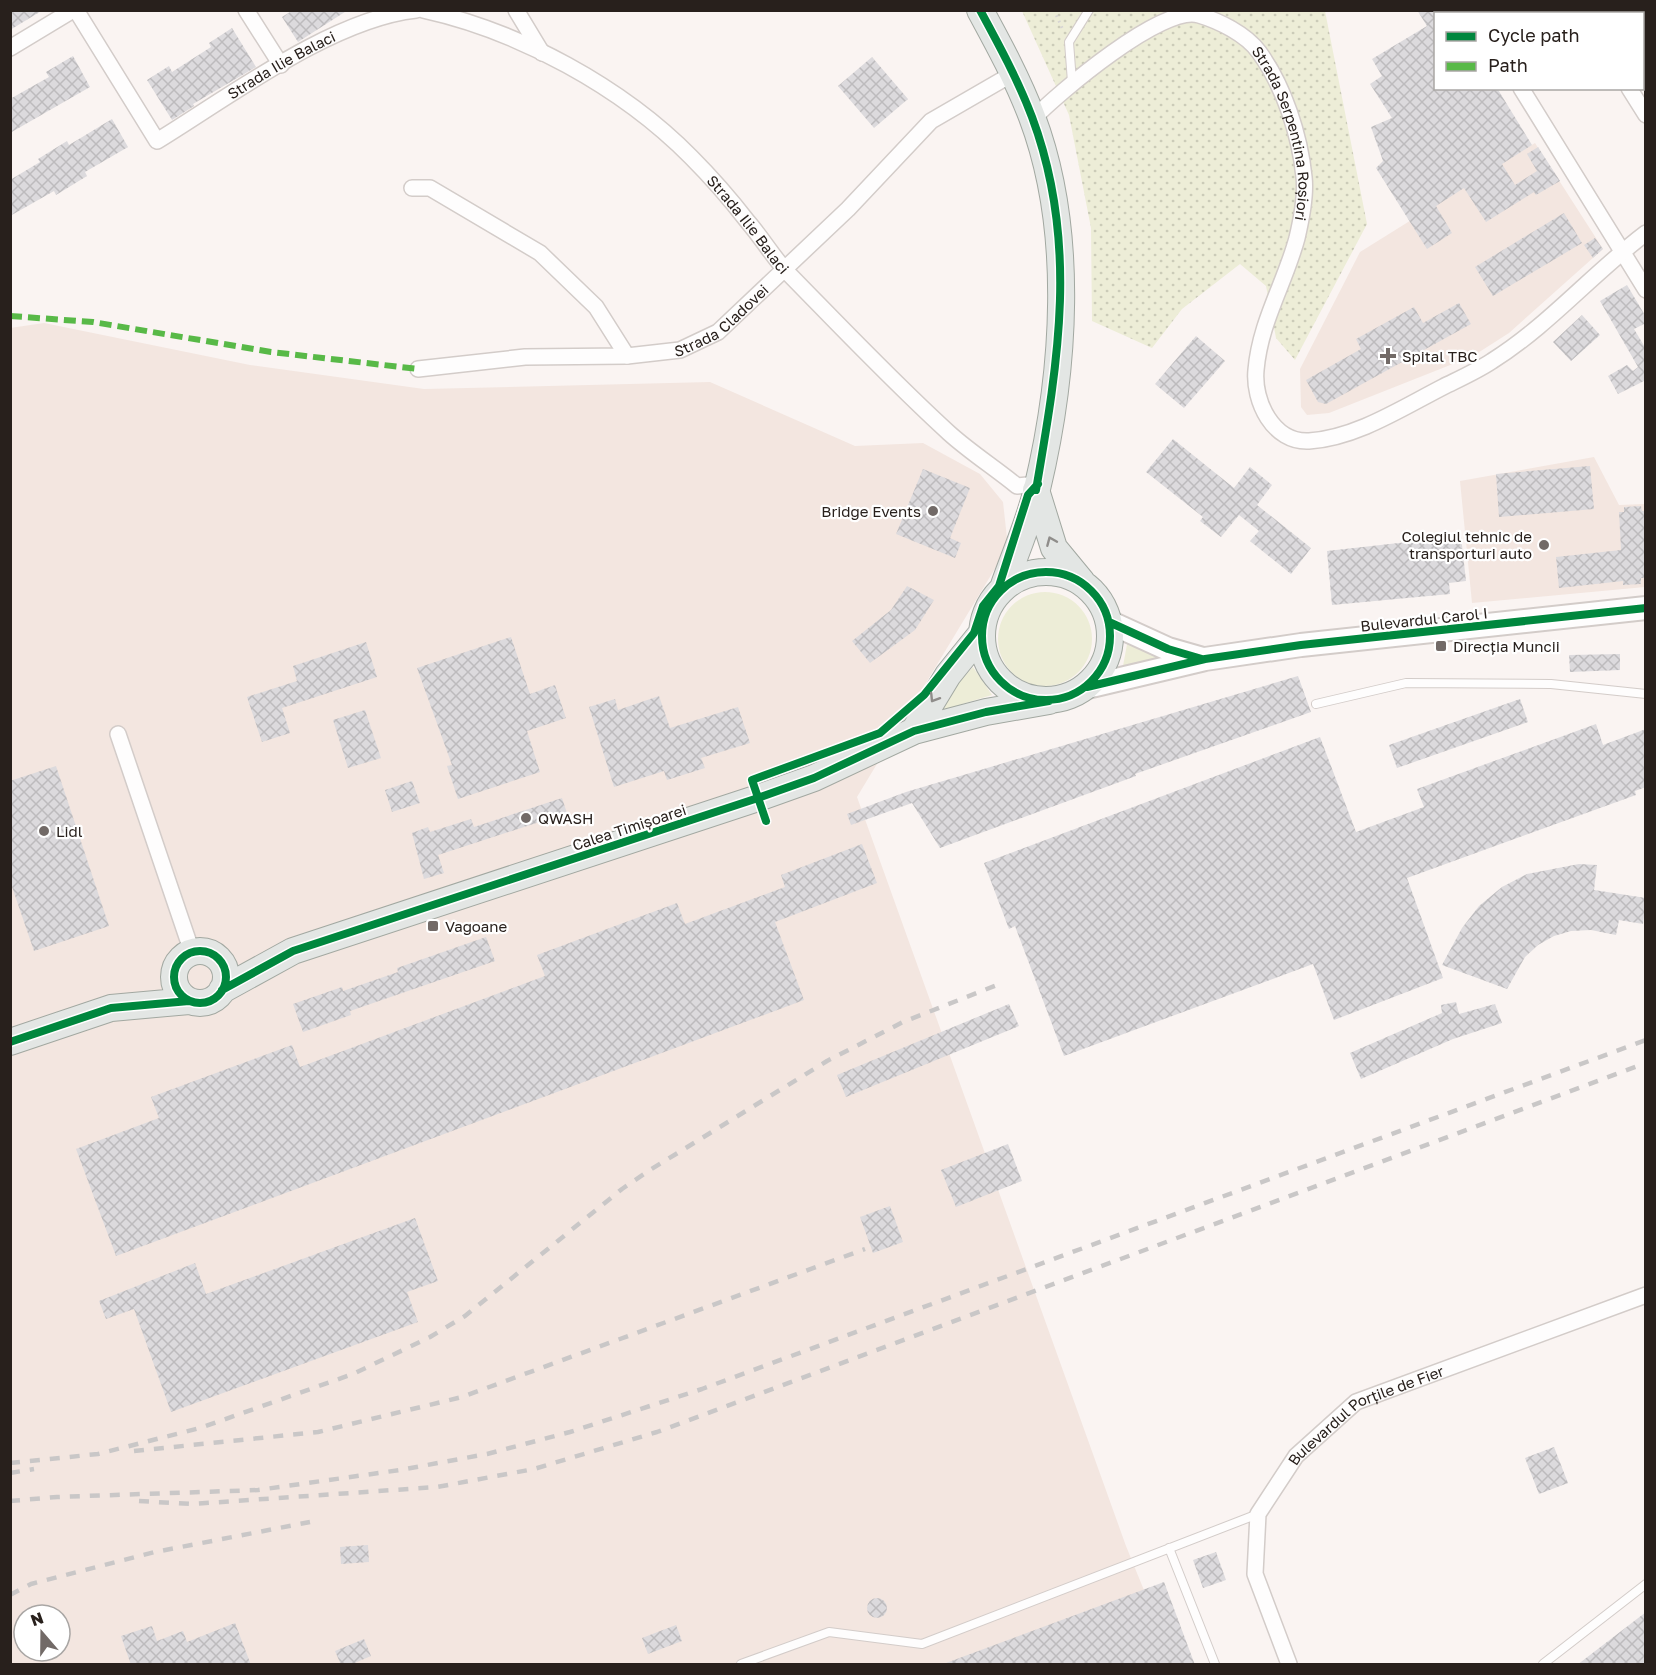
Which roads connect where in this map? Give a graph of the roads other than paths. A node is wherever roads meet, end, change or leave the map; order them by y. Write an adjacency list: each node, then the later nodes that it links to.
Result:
1 (74, 10): 8 (street); 10 (street, Strada Ilie Balaci)
2 (246, 10): 10 (street)
3 (416, 10): 10 (street, Strada Ilie Balaci)
4 (423, 10): 9 (street, Strada Ilie Balaci)
5 (516, 10): 9 (street)
6 (980, 10): 11 (main road)
7 (1089, 10): 12 (lane)
8 (10, 48)
9 (542, 52): 20 (street, Strada Ilie Balaci)
10 (281, 65)
11 (1014, 73): 16 (main road); 20 (street, Strada Cladovei)
12 (1072, 82): 16 (street, Strada Serpentina Roșiori); 19 (street, Strada Serpentina Roșiori)
13 (1522, 90): 19 (street)
14 (1630, 90): 15 (street)
15 (1646, 115)
16 (1033, 119): 24 (main road)
17 (412, 188): 22 (street)
18 (1646, 233): 19 (street, Strada Serpentina Roșiori)
19 (1622, 251): 21 (street)
20 (785, 270): 22 (street, Strada Cladovei); 24 (street, Strada Ilie Balaci)
21 (1646, 290)
22 (627, 356): 23 (street, Strada Cladovei)
23 (418, 369)
24 (1037, 487): 25 (main road, one-way to 24); 26 (main road)
25 (1082, 583): 26 (main road); 28 (main road)
26 (1003, 588): 29 (main road)
27 (1640, 613): 30 (main road, Bulevardul Carol I)
28 (1109, 622): 30 (main road, Bulevardul Carol I); 31 (main road)
29 (981, 634): 33 (main road); 35 (main road, one-way to 35)
30 (1205, 659): 31 (main road, Bulevardul Carol I)
31 (1087, 687): 33 (main road)
32 (1646, 694): 34 (lane)
33 (1049, 701): 35 (main road, Calea Timișoarei)
34 (1316, 704)
35 (914, 731): 37 (main road, Calea Timișoarei)
36 (118, 734): 38 (street)
37 (293, 951): 38 (main road, Calea Timișoarei); 39 (main road, Calea Timișoarei)
38 (194, 959): 39 (main road); 40 (main road); 41 (main road, Calea Timișoarei)
39 (222, 990): 40 (main road)
40 (189, 1001): 41 (main road, Calea Timișoarei)
41 (111, 1008): 42 (main road, Calea Timișoarei)
42 (10, 1042)
43 (1646, 1295): 44 (street, Bulevardul Porțile de Fier)
44 (1258, 1514): 45 (lane); 49 (street)
45 (1169, 1548): 47 (lane); 48 (lane)
46 (1646, 1584): 50 (lane)
47 (741, 1665)
48 (1215, 1665)
49 (1289, 1665)
50 (1543, 1665)

